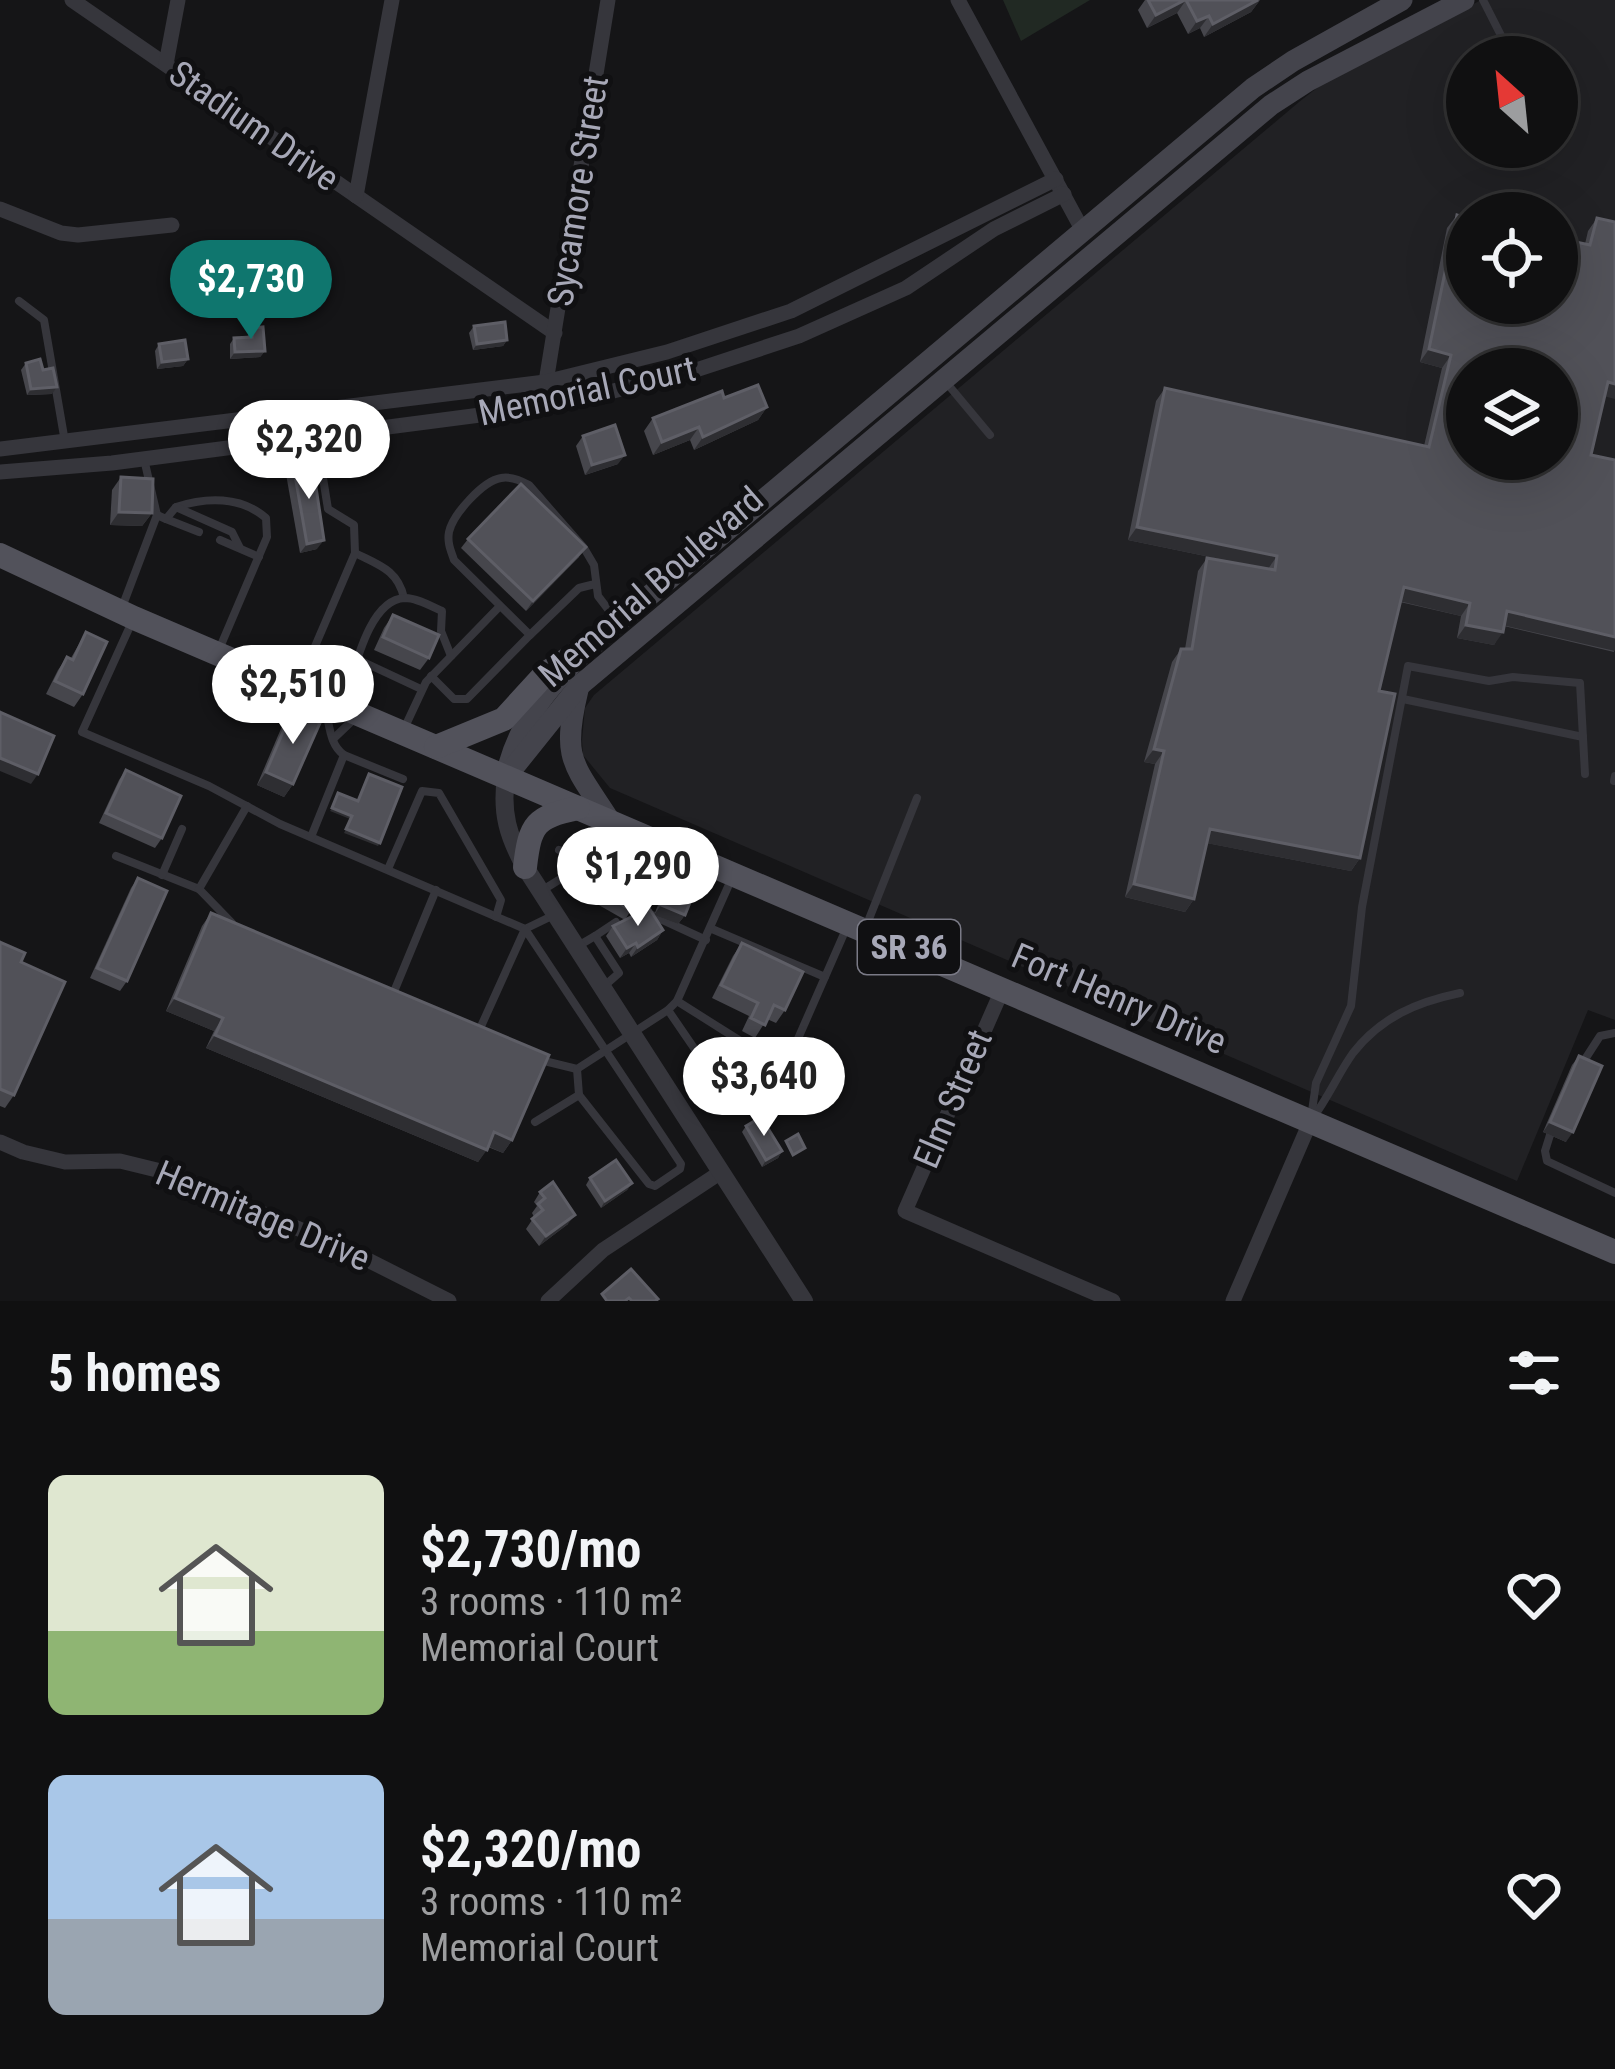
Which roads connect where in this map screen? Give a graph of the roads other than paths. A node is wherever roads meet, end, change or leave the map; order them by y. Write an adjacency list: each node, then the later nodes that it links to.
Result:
1 (71, 0): 11 (street, Stadium Drive)
2 (178, 0): 11 (street)
3 (392, 0): 14 (street)
4 (608, 0): 20 (street, Sycamore Street)
5 (958, 0): 13 (street)
6 (1402, 0): 17 (main road, Memorial Boulevard)
7 (1438, 0): 12 (main road)
8 (1464, 0): 12 (main road, Memorial Boulevard)
9 (1483, 0): 10 (lane)
10 (1501, 36)
11 (166, 64): 14 (street, Stadium Drive)
12 (1339, 65): 17 (main road, Memorial Boulevard)
13 (1060, 187): 17 (street); 19 (street, Memorial Court); 21 (street, Memorial Court)
14 (356, 196): 20 (street, Stadium Drive)
15 (0, 209): 16 (street)
16 (172, 225)
17 (1089, 241): 22 (main road, Memorial Boulevard); 23 (main road, Memorial Boulevard)
18 (20, 301): 28 (lane)
19 (791, 311): 21 (street); 24 (street, Memorial Court)
20 (555, 333): 24 (street, Sycamore Street)
21 (800, 336): 25 (street, Memorial Court)
22 (926, 361): 23 (main road); 46 (main road, Memorial Boulevard)
23 (944, 380): 27 (lane); 53 (main road, Memorial Boulevard)
24 (545, 382): 25 (street, Sycamore Street); 26 (street, Memorial Court)
25 (546, 405): 30 (street, Memorial Court)
26 (175, 426): 28 (street, Memorial Court); 30 (street)
27 (990, 435)
28 (66, 443): 29 (street, Memorial Court)
29 (0, 449)
30 (180, 455): 31 (street, Memorial Court)
31 (144, 460): 32 (street, Memorial Court); 35 (lane)
32 (0, 472)
33 (323, 478): 39 (lane)
34 (176, 507): 35 (lane); 38 (lane); 41 (lane)
35 (162, 517): 36 (lane); 45 (lane)
36 (199, 532)
37 (220, 540): 38 (lane)
38 (240, 548): 41 (lane)
39 (355, 553): 43 (lane); 54 (lane)
40 (0, 555): 45 (main road, Fort Henry Drive / SR 36)
41 (259, 557): 49 (lane)
42 (595, 584): 44 (lane); 46 (lane); 47 (lane)
43 (404, 598): 50 (lane); 51 (lane)
44 (500, 606): 47 (lane); 50 (lane)
45 (128, 614): 49 (main road, Fort Henry Drive / SR 36); 67 (lane)
46 (618, 622): 48 (main road, Memorial Boulevard)
47 (530, 635): 52 (lane)
48 (593, 643): 61 (main road); 64 (main road, Memorial Boulevard)
49 (218, 653): 54 (main road, Fort Henry Drive / SR 36)
50 (451, 656): 52 (lane)
51 (358, 660): 55 (lane); 57 (lane)
52 (431, 676): 55 (lane)
53 (580, 686): 64 (main road, Memorial Boulevard); 69 (main road)
54 (297, 688): 57 (main road, Fort Henry Drive / SR 36)
55 (421, 689): 58 (lane)
56 (1403, 699): 59 (lane); 59 (lane); 116 (lane)
57 (341, 706): 58 (main road, Fort Henry Drive / SR 36); 60 (lane); 60 (lane)
58 (403, 733): 61 (main road, Fort Henry Drive / SR 36)
59 (1583, 737): 63 (lane)
60 (334, 739): 62 (lane)
61 (436, 747): 64 (main road, Fort Henry Drive / SR 36)
62 (344, 755): 65 (lane); 72 (lane)
63 (1585, 774)
64 (506, 777): 68 (main road, Fort Henry Drive / SR 36); 78 (street)
65 (403, 779)
66 (917, 798): 87 (lane)
67 (247, 806): 72 (lane); 81 (lane)
68 (578, 808): 69 (main road, Fort Henry Drive / SR 36); 78 (main road)
69 (610, 821): 71 (main road, Fort Henry Drive / SR 36)
70 (182, 829): 80 (lane)
71 (641, 834): 73 (main road, Fort Henry Drive / SR 36); 76 (lane)
72 (311, 837): 77 (lane)
73 (672, 847): 79 (main road, Fort Henry Drive / SR 36); 92 (lane)
74 (559, 850): 76 (lane)
75 (116, 856): 80 (lane)
76 (588, 862): 83 (lane)
77 (388, 868): 82 (lane); 85 (lane)
78 (525, 868): 83 (street)
79 (734, 873): 87 (main road, Fort Henry Drive / SR 36); 89 (lane)
80 (162, 875): 81 (lane)
81 (199, 889): 90 (lane)
82 (436, 890): 85 (lane); 99 (lane)
83 (540, 892): 84 (street)
84 (554, 915): 88 (lane); 93 (street)
85 (496, 918): 88 (lane)
86 (616, 922): 91 (lane)
87 (857, 925): 94 (lane); 96 (main road, Fort Henry Drive / SR 36)
88 (524, 929): 105 (lane); 108 (lane)
89 (712, 929): 92 (lane); 94 (lane)
90 (248, 930)
91 (595, 936): 93 (lane); 95 (lane)
92 (706, 940): 100 (lane)
93 (574, 948): 95 (street)
94 (825, 977): 109 (lane)
95 (601, 988): 106 (street)
96 (1003, 988): 116 (main road, Fort Henry Drive / SR 36); 126 (street, Elm Street)
97 (380, 992): 99 (lane)
98 (1460, 993): 116 (lane)
99 (392, 997): 101 (lane)
100 (677, 1001): 102 (lane); 109 (lane)
101 (407, 1004)
102 (668, 1010): 106 (lane); 109 (lane)
103 (464, 1028): 105 (lane)
104 (1615, 1033): 112 (lane)
105 (477, 1034): 107 (lane)
106 (632, 1035): 108 (lane); 114 (street)
107 (492, 1041)
108 (604, 1052): 111 (lane); 115 (lane)
109 (794, 1052)
110 (520, 1053): 111 (lane)
111 (577, 1069): 113 (lane)
112 (1579, 1069)
113 (579, 1096): 115 (lane); 117 (lane)
114 (676, 1102): 115 (lane); 120 (street)
115 (651, 1118)
116 (1311, 1120): 122 (main road, Fort Henry Drive / SR 36); 127 (street)
117 (536, 1122)
118 (1550, 1135): 121 (lane)
119 (2, 1149): 123 (street, Hermitage Drive)
120 (721, 1172): 124 (street); 125 (street)
121 (1615, 1193)
122 (1615, 1252)
123 (448, 1301)
124 (548, 1301)
125 (804, 1301)
126 (1113, 1301)
127 (1234, 1301)

